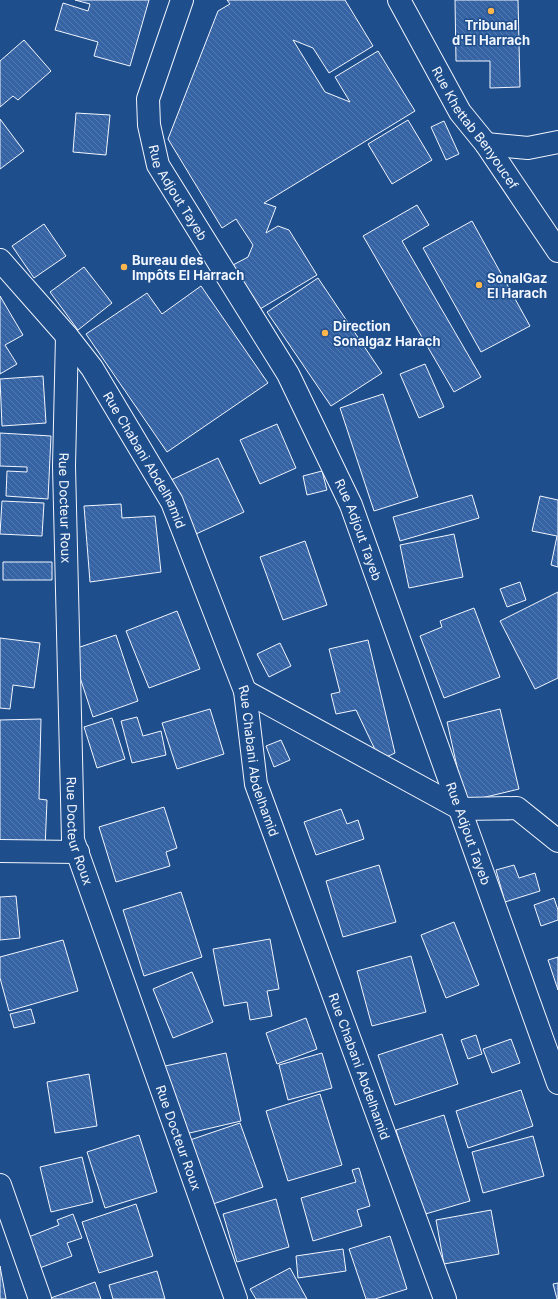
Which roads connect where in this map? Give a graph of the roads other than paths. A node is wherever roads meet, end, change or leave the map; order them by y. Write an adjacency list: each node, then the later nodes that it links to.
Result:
1 (182, 0): 9 (street, Rue Adjout Tayeb)
2 (399, 0): 4 (street, Rue Khettab Benyoucef)
3 (558, 142): 4 (street)
4 (486, 144): 5 (street, Rue Khettab Benyoucef)
5 (558, 251)
6 (0, 260): 7 (street, Rue Chabani Abdelhamid)
7 (67, 336): 8 (street, Rue Chabani Abdelhamid); 12 (street, Rue Docteur Roux)
8 (245, 690): 9 (street); 17 (street, Rue Chabani Abdelhamid)
9 (461, 809): 10 (street); 13 (street, Rue Adjout Tayeb)
10 (558, 841)
11 (0, 851): 12 (street)
12 (78, 852): 16 (street, Rue Docteur Roux)
13 (558, 1083)
14 (0, 1185): 15 (street)
15 (40, 1299)
16 (236, 1299)
17 (445, 1299)

